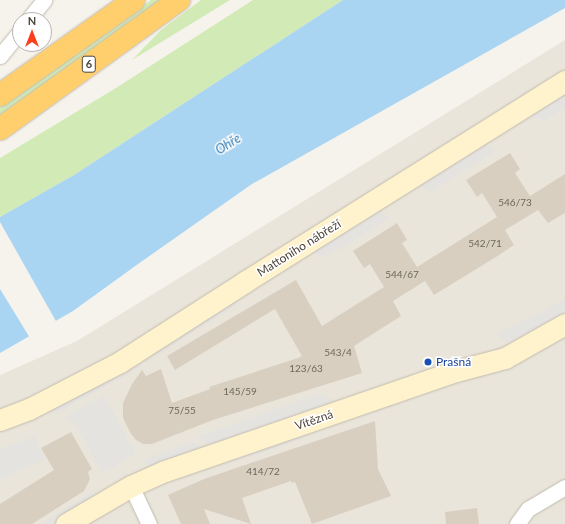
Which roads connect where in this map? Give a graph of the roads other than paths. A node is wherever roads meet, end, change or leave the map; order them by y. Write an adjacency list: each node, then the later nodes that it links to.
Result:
1 (44, 0): 4 (street)
2 (134, 0): 8 (highway, 6)
3 (179, 0): 9 (highway, 6)
4 (34, 12)
5 (12, 41): 6 (street)
6 (0, 56)
7 (565, 81): 11 (street, Mattoniho nábřeží)
8 (0, 95)
9 (0, 129)
10 (565, 324): 12 (street, Vítězná)
11 (0, 420)
12 (131, 486): 14 (street, Vítězná); 15 (street)
13 (565, 487): 16 (street)
14 (70, 523)
15 (149, 524)
16 (517, 524)

